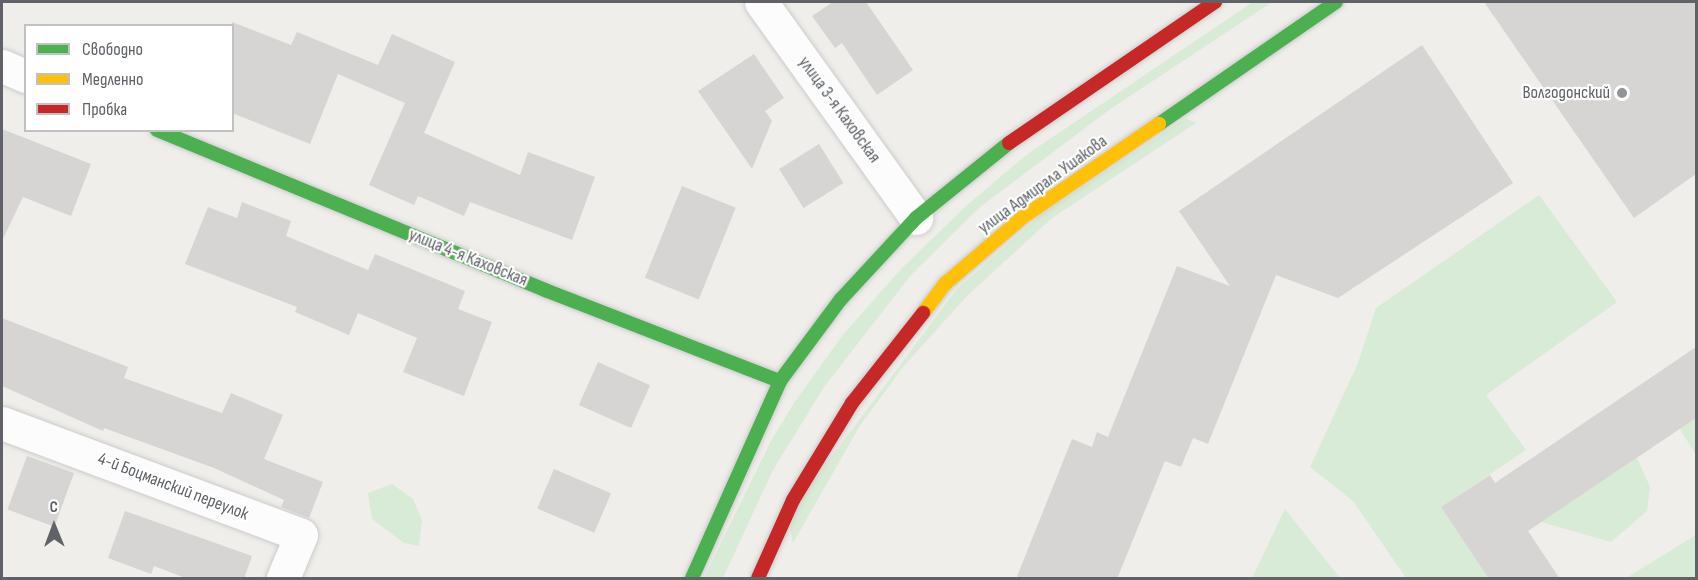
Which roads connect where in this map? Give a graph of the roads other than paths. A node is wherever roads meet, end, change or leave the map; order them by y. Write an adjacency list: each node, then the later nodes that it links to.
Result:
1 (761, 2): 7 (street, улица 3-я Каховская)
2 (1215, 2): 7 (main road)
3 (1336, 2): 12 (main road, улица Адмирала Ушакова)
4 (2, 66): 5 (street)
5 (24, 75)
6 (162, 132): 8 (main road, улица 4-я Каховская)
7 (916, 218): 8 (main road)
8 (780, 381): 11 (main road)
9 (2, 423): 10 (street, 4-й Боцманский переулок)
10 (283, 579)
11 (692, 579)
12 (758, 579)

